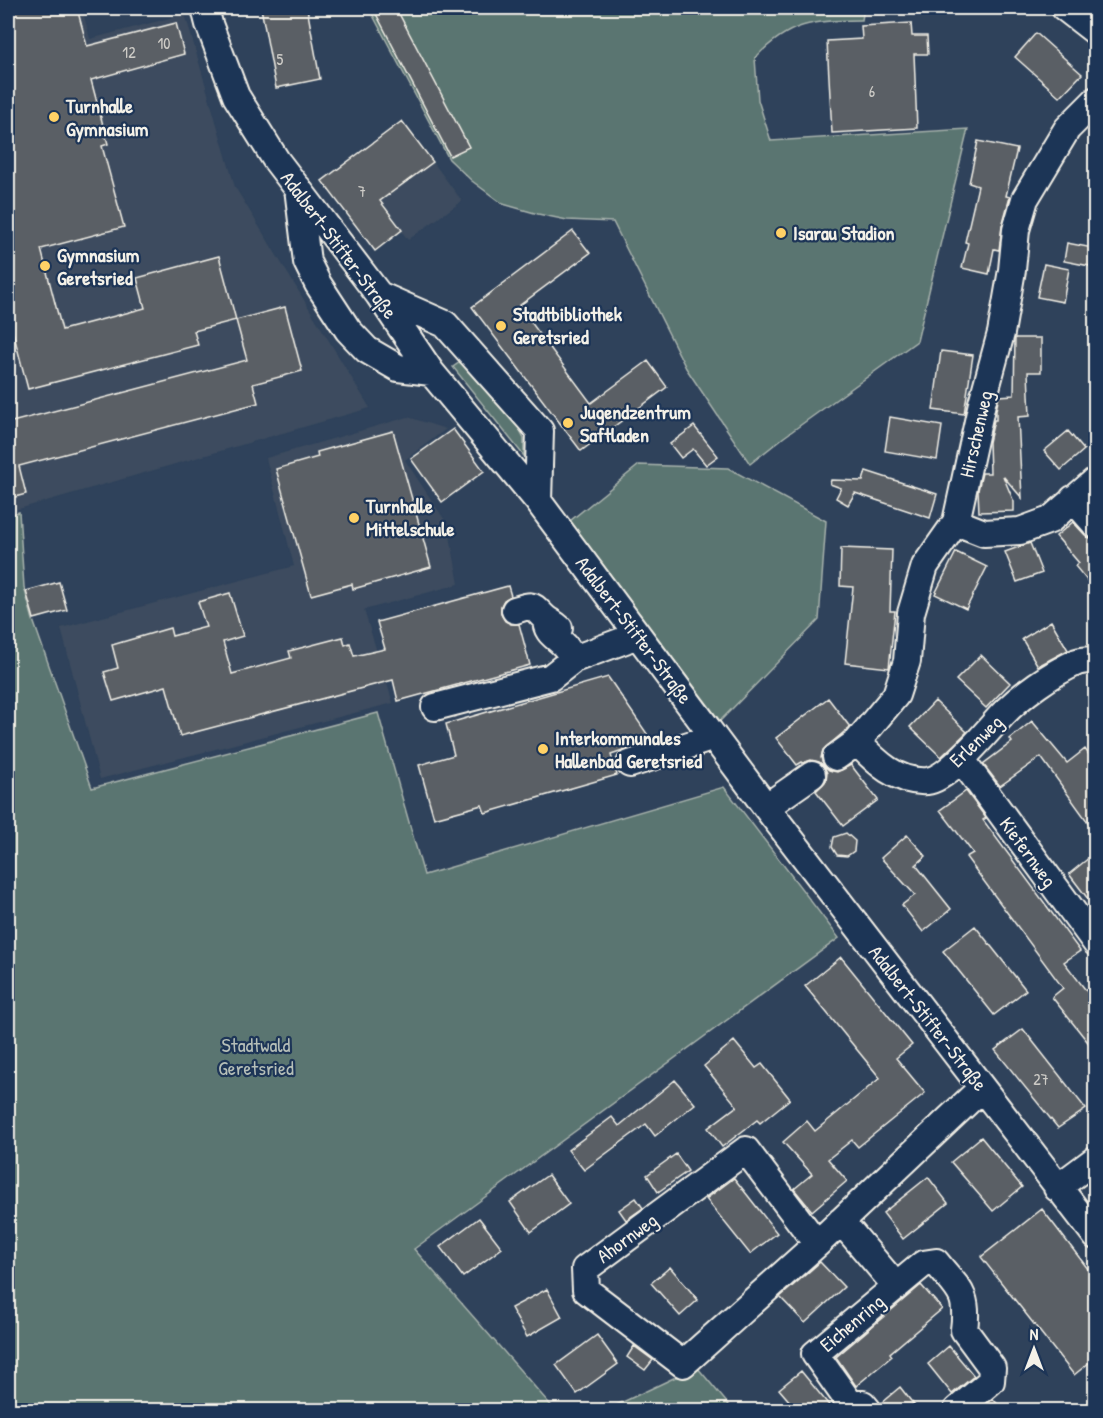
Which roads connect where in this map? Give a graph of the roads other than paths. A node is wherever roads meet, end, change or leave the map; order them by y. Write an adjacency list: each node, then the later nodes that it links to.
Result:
1 (205, 8): 5 (street, Adalbert-Stifter-Straße)
2 (1065, 8): 3 (street)
3 (1095, 32)
4 (1095, 100): 11 (street, Hirschenweg)
5 (298, 188): 6 (street, Adalbert-Stifter-Straße); 7 (street)
6 (379, 295): 7 (street, Adalbert-Stifter-Straße); 10 (street)
7 (431, 372): 10 (street, Adalbert-Stifter-Straße)
8 (1095, 480): 9 (street)
9 (1073, 499): 11 (street); 12 (street)
10 (538, 501): 14 (street, Adalbert-Stifter-Straße)
11 (956, 522): 19 (street, Hirschenweg)
12 (1095, 525)
13 (515, 610): 15 (street)
14 (634, 630): 15 (street); 18 (street, Adalbert-Stifter-Straße)
15 (569, 652): 17 (street)
16 (1095, 660): 21 (street, Erlenweg)
17 (435, 707)
18 (714, 737): 22 (street); 24 (street, Adalbert-Stifter-Straße)
19 (857, 742): 20 (street, Hirschenweg); 21 (street, Erlenweg)
20 (836, 757)
21 (962, 760): 25 (street, Kiefernweg)
22 (630, 764)
23 (812, 775): 24 (street)
24 (766, 807): 26 (street, Adalbert-Stifter-Straße)
25 (1095, 943)
26 (982, 1088): 28 (street, Adalbert-Stifter-Straße); 29 (street, Ahornweg)
27 (1095, 1159): 28 (street)
28 (1057, 1188): 30 (street, Adalbert-Stifter-Straße)
29 (842, 1221): 31 (street, Ahornweg); 32 (street, Eichenring)
30 (1095, 1236)
31 (817, 1244): 31 (street, Ahornweg)
32 (896, 1286): 33 (street, Eichenring); 34 (street, Eichenring)
33 (868, 1410)
34 (957, 1410)

